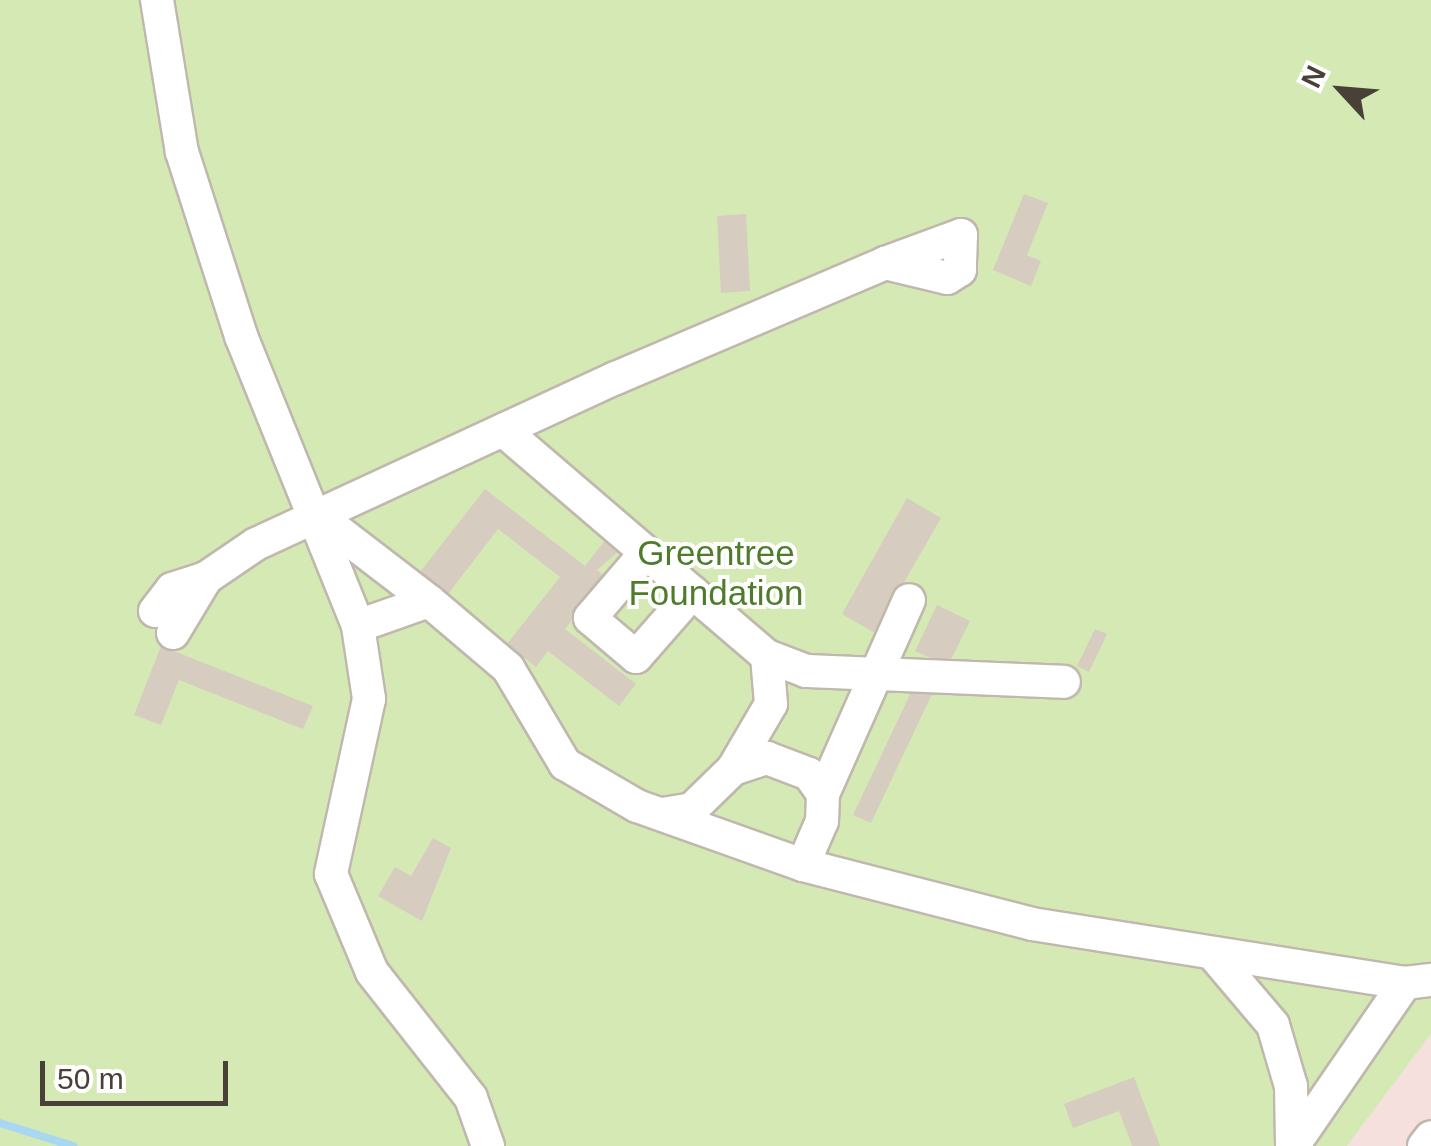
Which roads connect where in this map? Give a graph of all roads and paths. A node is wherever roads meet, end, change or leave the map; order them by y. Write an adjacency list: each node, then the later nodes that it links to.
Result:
1 (158, 0): 4 (lane)
2 (885, 263): 3 (lane)
3 (503, 430): 4 (lane); 5 (lane)
4 (317, 515): 8 (lane); 9 (lane); 10 (lane)
5 (644, 555): 6 (lane); 6 (lane)
6 (693, 592): 11 (lane)
7 (909, 600): 12 (lane)
8 (430, 601): 10 (lane); 17 (lane)
9 (164, 622)
10 (358, 626): 22 (lane)
11 (767, 656): 12 (lane); 14 (lane)
12 (879, 672): 13 (lane); 16 (lane)
13 (1064, 682)
14 (771, 704): 15 (lane); 16 (lane)
15 (733, 769): 16 (lane); 17 (lane)
16 (816, 784): 18 (lane)
17 (662, 814): 18 (lane)
18 (803, 865): 19 (lane)
19 (1212, 953): 20 (lane); 23 (lane)
20 (1418, 982): 23 (lane)
21 (1431, 1137): 24 (lane)
22 (488, 1146)
23 (1293, 1146)
24 (1424, 1146)

